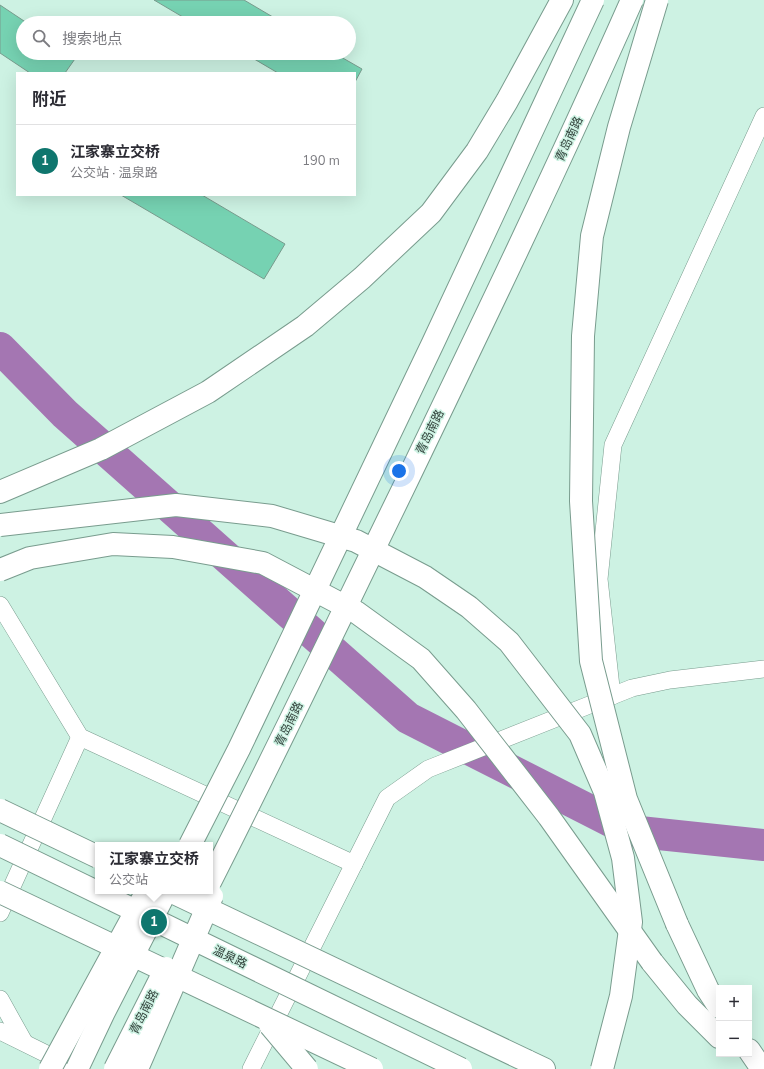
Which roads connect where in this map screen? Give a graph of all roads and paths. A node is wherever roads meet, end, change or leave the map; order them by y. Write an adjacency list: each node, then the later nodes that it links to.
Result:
1 (562, 0): 6 (main road)
2 (593, 0): 13 (main road, bridge)
3 (632, 0): 14 (main road, 青岛南路, bridge)
4 (657, 0): 33 (main road, bridge)
5 (764, 116): 11 (street)
6 (0, 492)
7 (0, 525): 49 (main road, bridge)
8 (0, 570): 36 (main road, bridge)
9 (0, 605): 12 (street)
10 (764, 669): 11 (street)
11 (612, 696): 21 (street, bridge)
12 (80, 737): 20 (street); 21 (street)
13 (239, 749): 16 (main road, bridge); 17 (main road, bridge)
14 (270, 763): 22 (main road, 青岛南路, bridge); 45 (main road, bridge)
15 (0, 810): 19 (main road, bridge)
16 (176, 842)
17 (192, 842)
18 (0, 845): 23 (main road, 温泉路, bridge)
19 (95, 856)
20 (24, 861): 30 (street); 31 (street)
21 (354, 864): 31 (street)
22 (213, 876)
23 (95, 891)
24 (101, 894): 48 (main road, 温泉路, bridge)
25 (145, 894): 42 (main road, bridge)
26 (164, 894): 43 (main road, bridge)
27 (176, 894): 40 (main road, bridge)
28 (203, 894): 44 (main road, 青岛南路, bridge)
29 (6, 897): 34 (main road, bridge)
30 (0, 913)
31 (290, 991): 41 (street)
32 (0, 999): 37 (street)
33 (716, 1002)
34 (265, 1019): 46 (main road, bridge); 47 (main road, bridge)
35 (0, 1031): 37 (street)
36 (716, 1034)
37 (24, 1042): 43 (street)
38 (752, 1054): 51 (main road)
39 (740, 1057): 50 (main road)
40 (536, 1065)
41 (250, 1067)
42 (50, 1069)
43 (77, 1069)
44 (115, 1069)
45 (137, 1069)
46 (307, 1069)
47 (372, 1069)
48 (461, 1069)
49 (602, 1069)
50 (752, 1069)
51 (762, 1069)

